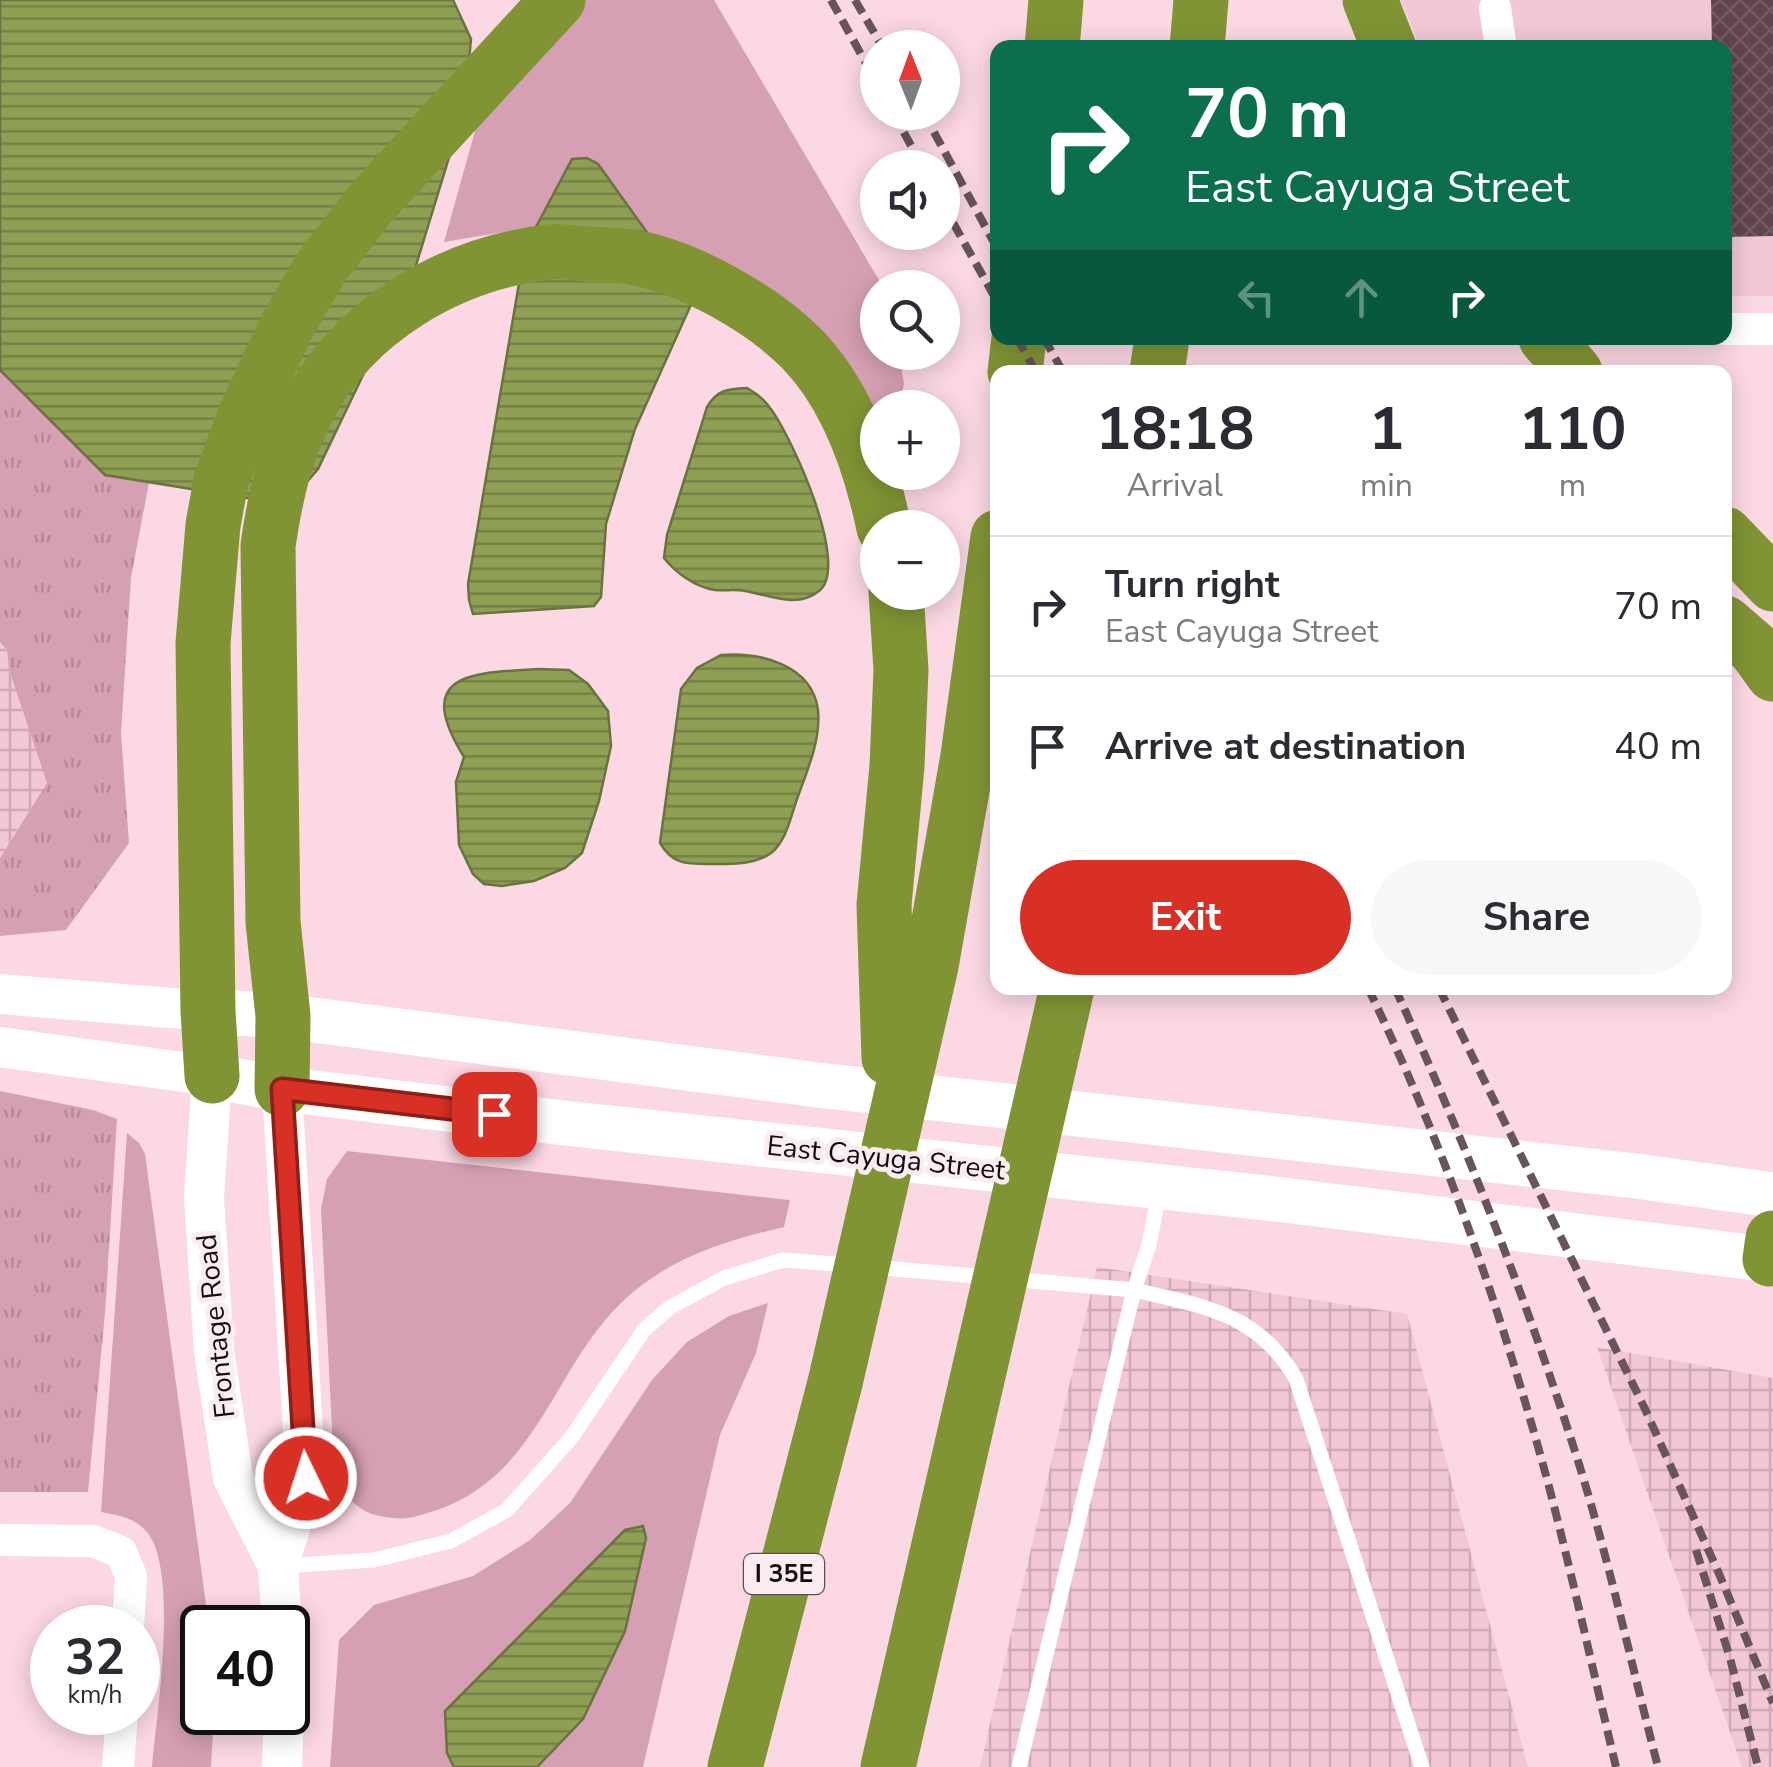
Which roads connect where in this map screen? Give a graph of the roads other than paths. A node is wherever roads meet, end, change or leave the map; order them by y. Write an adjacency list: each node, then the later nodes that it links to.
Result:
1 (558, 0): 24 (highway)
2 (1056, 0): 6 (highway)
3 (1201, 0): 7 (highway)
4 (1370, 0): 8 (highway)
5 (1495, 8): 9 (street)
6 (1053, 40)
7 (1198, 40)
8 (1387, 40)
9 (1501, 40)
10 (1773, 328): 11 (street)
11 (1732, 329)
12 (1552, 345): 13 (highway)
13 (1569, 365)
14 (879, 510): 25 (highway)
15 (1732, 541): 16 (highway)
16 (1773, 584)
17 (990, 595): 29 (highway, I 35E)
18 (897, 610): 29 (highway)
19 (1732, 629): 20 (highway)
20 (1773, 674)
21 (0, 994): 24 (street)
22 (1065, 995): 30 (highway)
23 (1103, 995): 30 (highway)
24 (208, 1011): 25 (main road); 27 (highway)
25 (283, 1016): 28 (highway); 32 (main road)
26 (0, 1047): 27 (street, East Cayuga Street)
27 (212, 1076): 28 (main road, East Cayuga Street); 36 (street, Frontage Road)
28 (282, 1089): 31 (main road, East Cayuga Street); 36 (street, Frontage Road)
29 (892, 1136): 43 (highway, I 35E)
30 (1034, 1136): 44 (highway)
31 (1160, 1186): 33 (main road, East Cayuga Street); 34 (lane)
32 (1773, 1195)
33 (1772, 1252)
34 (1134, 1290): 36 (lane); 45 (lane); 46 (lane)
35 (0, 1540): 37 (street)
36 (278, 1566): 38 (street, Frontage Road)
37 (129, 1605)
38 (281, 1605)
39 (120, 1735): 41 (street)
40 (283, 1735): 42 (street)
41 (118, 1767)
42 (282, 1767)
43 (736, 1767)
44 (888, 1767)
45 (1019, 1767)
46 (1422, 1767)

